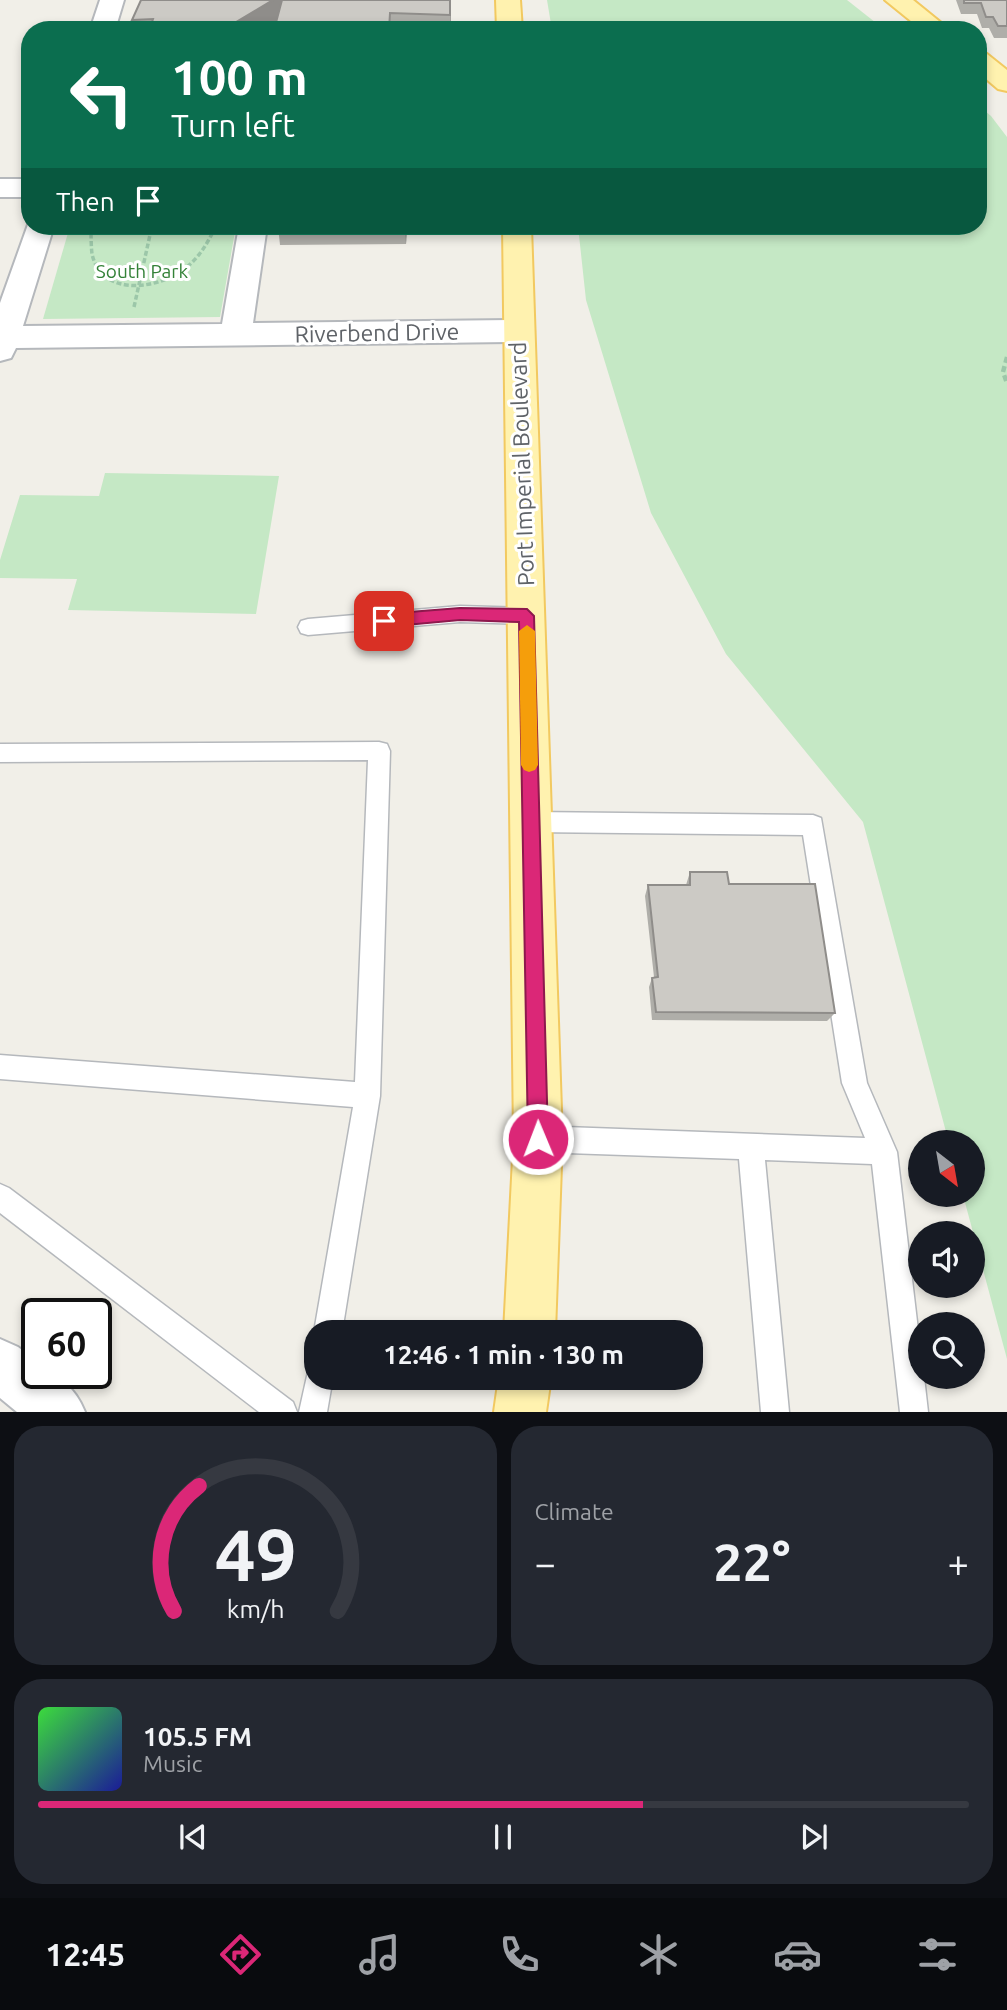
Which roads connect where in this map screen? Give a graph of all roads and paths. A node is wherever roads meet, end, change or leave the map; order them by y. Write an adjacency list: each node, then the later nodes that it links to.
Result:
1 (112, 0): 4 (street)
2 (508, 0): 5 (main road)
3 (897, 0): 6 (main road)
4 (105, 21)
5 (509, 21)
6 (926, 21)
7 (987, 66): 8 (main road)
8 (1007, 83)
9 (0, 188): 10 (street)
10 (21, 188)
11 (37, 235): 21 (street)
12 (90, 235): 17 (path)
13 (150, 235): 17 (path)
14 (211, 235): 17 (path)
15 (252, 235): 19 (street)
16 (517, 235): 18 (main road, Port Imperial Boulevard)
17 (139, 285): 20 (path)
18 (517, 331): 19 (street, Riverbend Drive); 24 (main road, Port Imperial Boulevard)
19 (236, 335): 20 (street, Riverbend Drive)
20 (128, 336): 21 (street, Riverbend Drive)
21 (2, 344)
22 (1007, 358): 23 (path)
23 (1007, 383)
24 (527, 616): 25 (lane); 27 (main road, Port Imperial Boulevard)
25 (307, 627)
26 (0, 753): 29 (lane)
27 (531, 822): 30 (main road, Port Imperial Boulevard); 32 (lane)
28 (0, 1067): 29 (lane)
29 (367, 1096): 34 (lane)
30 (538, 1139): 31 (lane); 35 (main road, Port Imperial Boulevard)
31 (751, 1147): 32 (lane); 43 (lane)
32 (884, 1152): 44 (lane)
33 (0, 1197): 40 (lane)
34 (330, 1320)
35 (529, 1320)
36 (0, 1365): 39 (street)
37 (317, 1390): 41 (lane)
38 (523, 1390): 42 (main road)
39 (59, 1412)
40 (283, 1412)
41 (313, 1412)
42 (520, 1412)
43 (775, 1412)
44 (914, 1412)

